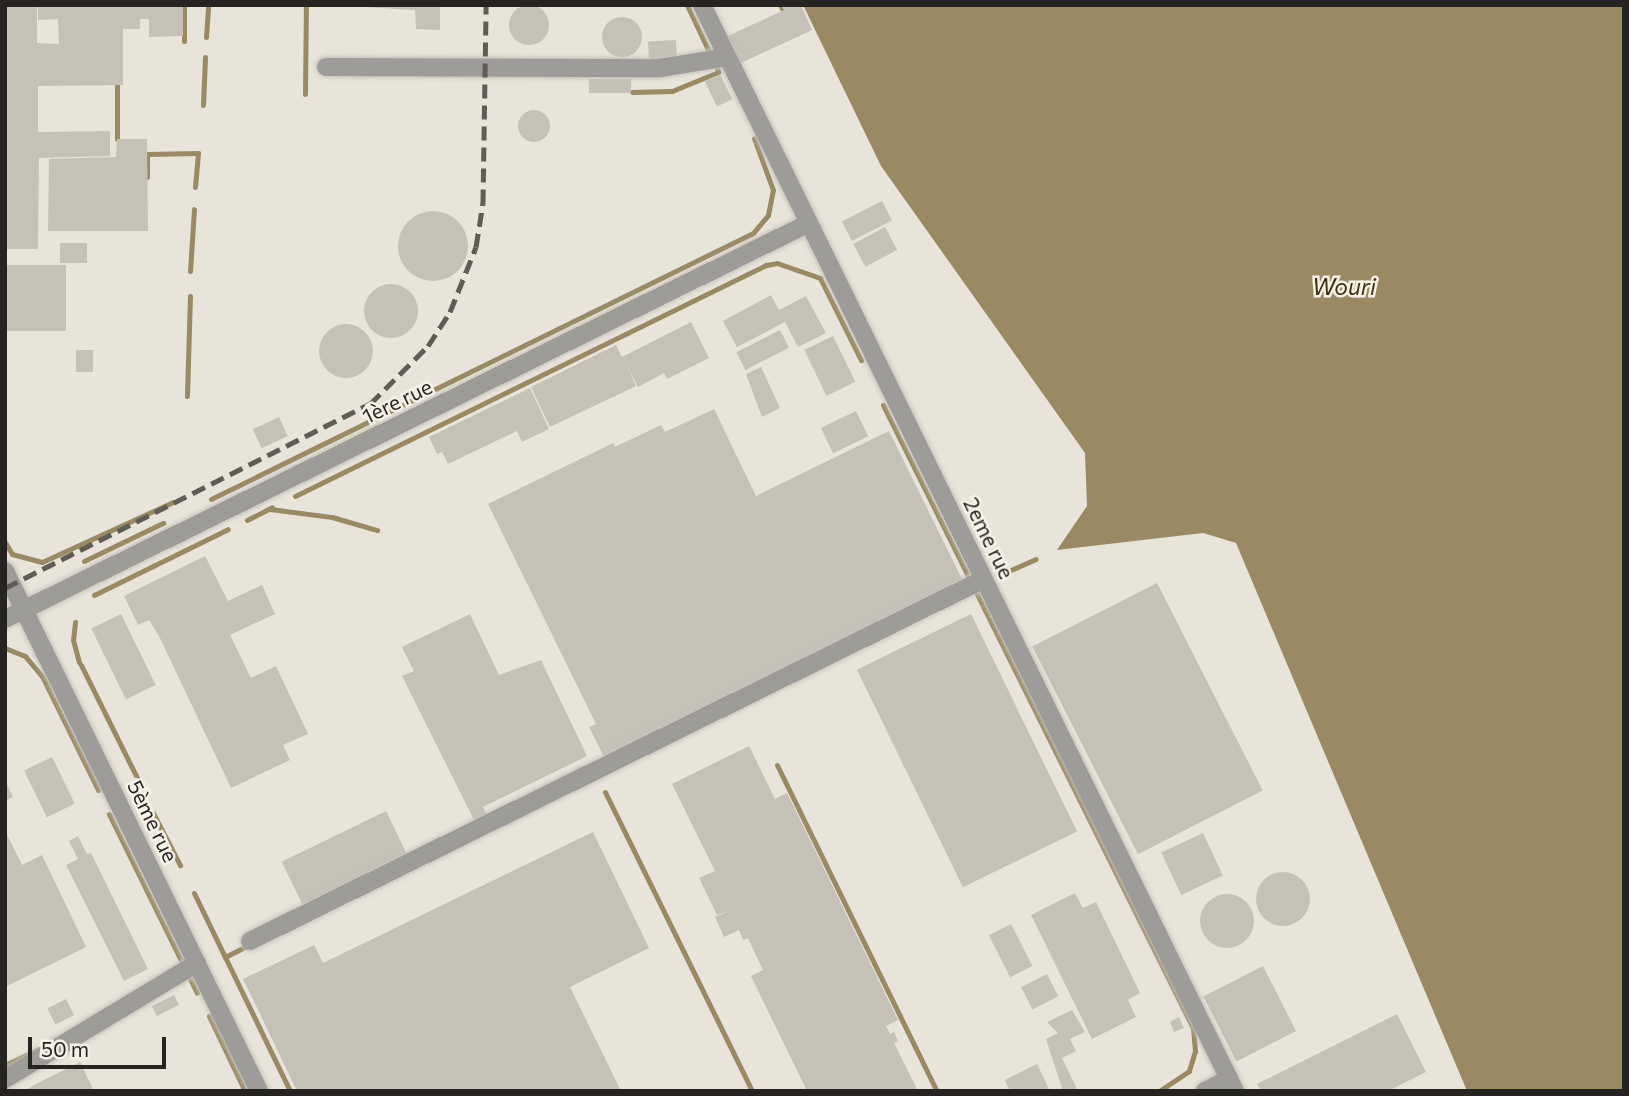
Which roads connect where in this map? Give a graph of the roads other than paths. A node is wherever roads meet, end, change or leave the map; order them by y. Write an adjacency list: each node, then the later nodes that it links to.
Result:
1 (702, 5): 2 (street, 2eme rue)
2 (727, 57): 3 (street); 4 (street, 2eme rue)
3 (326, 67)
4 (809, 223): 6 (street, 2eme rue); 7 (street, 1ère rue)
5 (5, 571): 7 (street, 5ème rue)
6 (984, 579): 9 (street); 12 (street, 2eme rue)
7 (24, 610): 8 (street, 1ère rue); 10 (street, 5ème rue)
8 (5, 619)
9 (250, 941)
10 (197, 963): 11 (street); 13 (street, 5ème rue)
11 (5, 1079)
12 (1232, 1085): 14 (street)
13 (259, 1091)
14 (1205, 1091)

